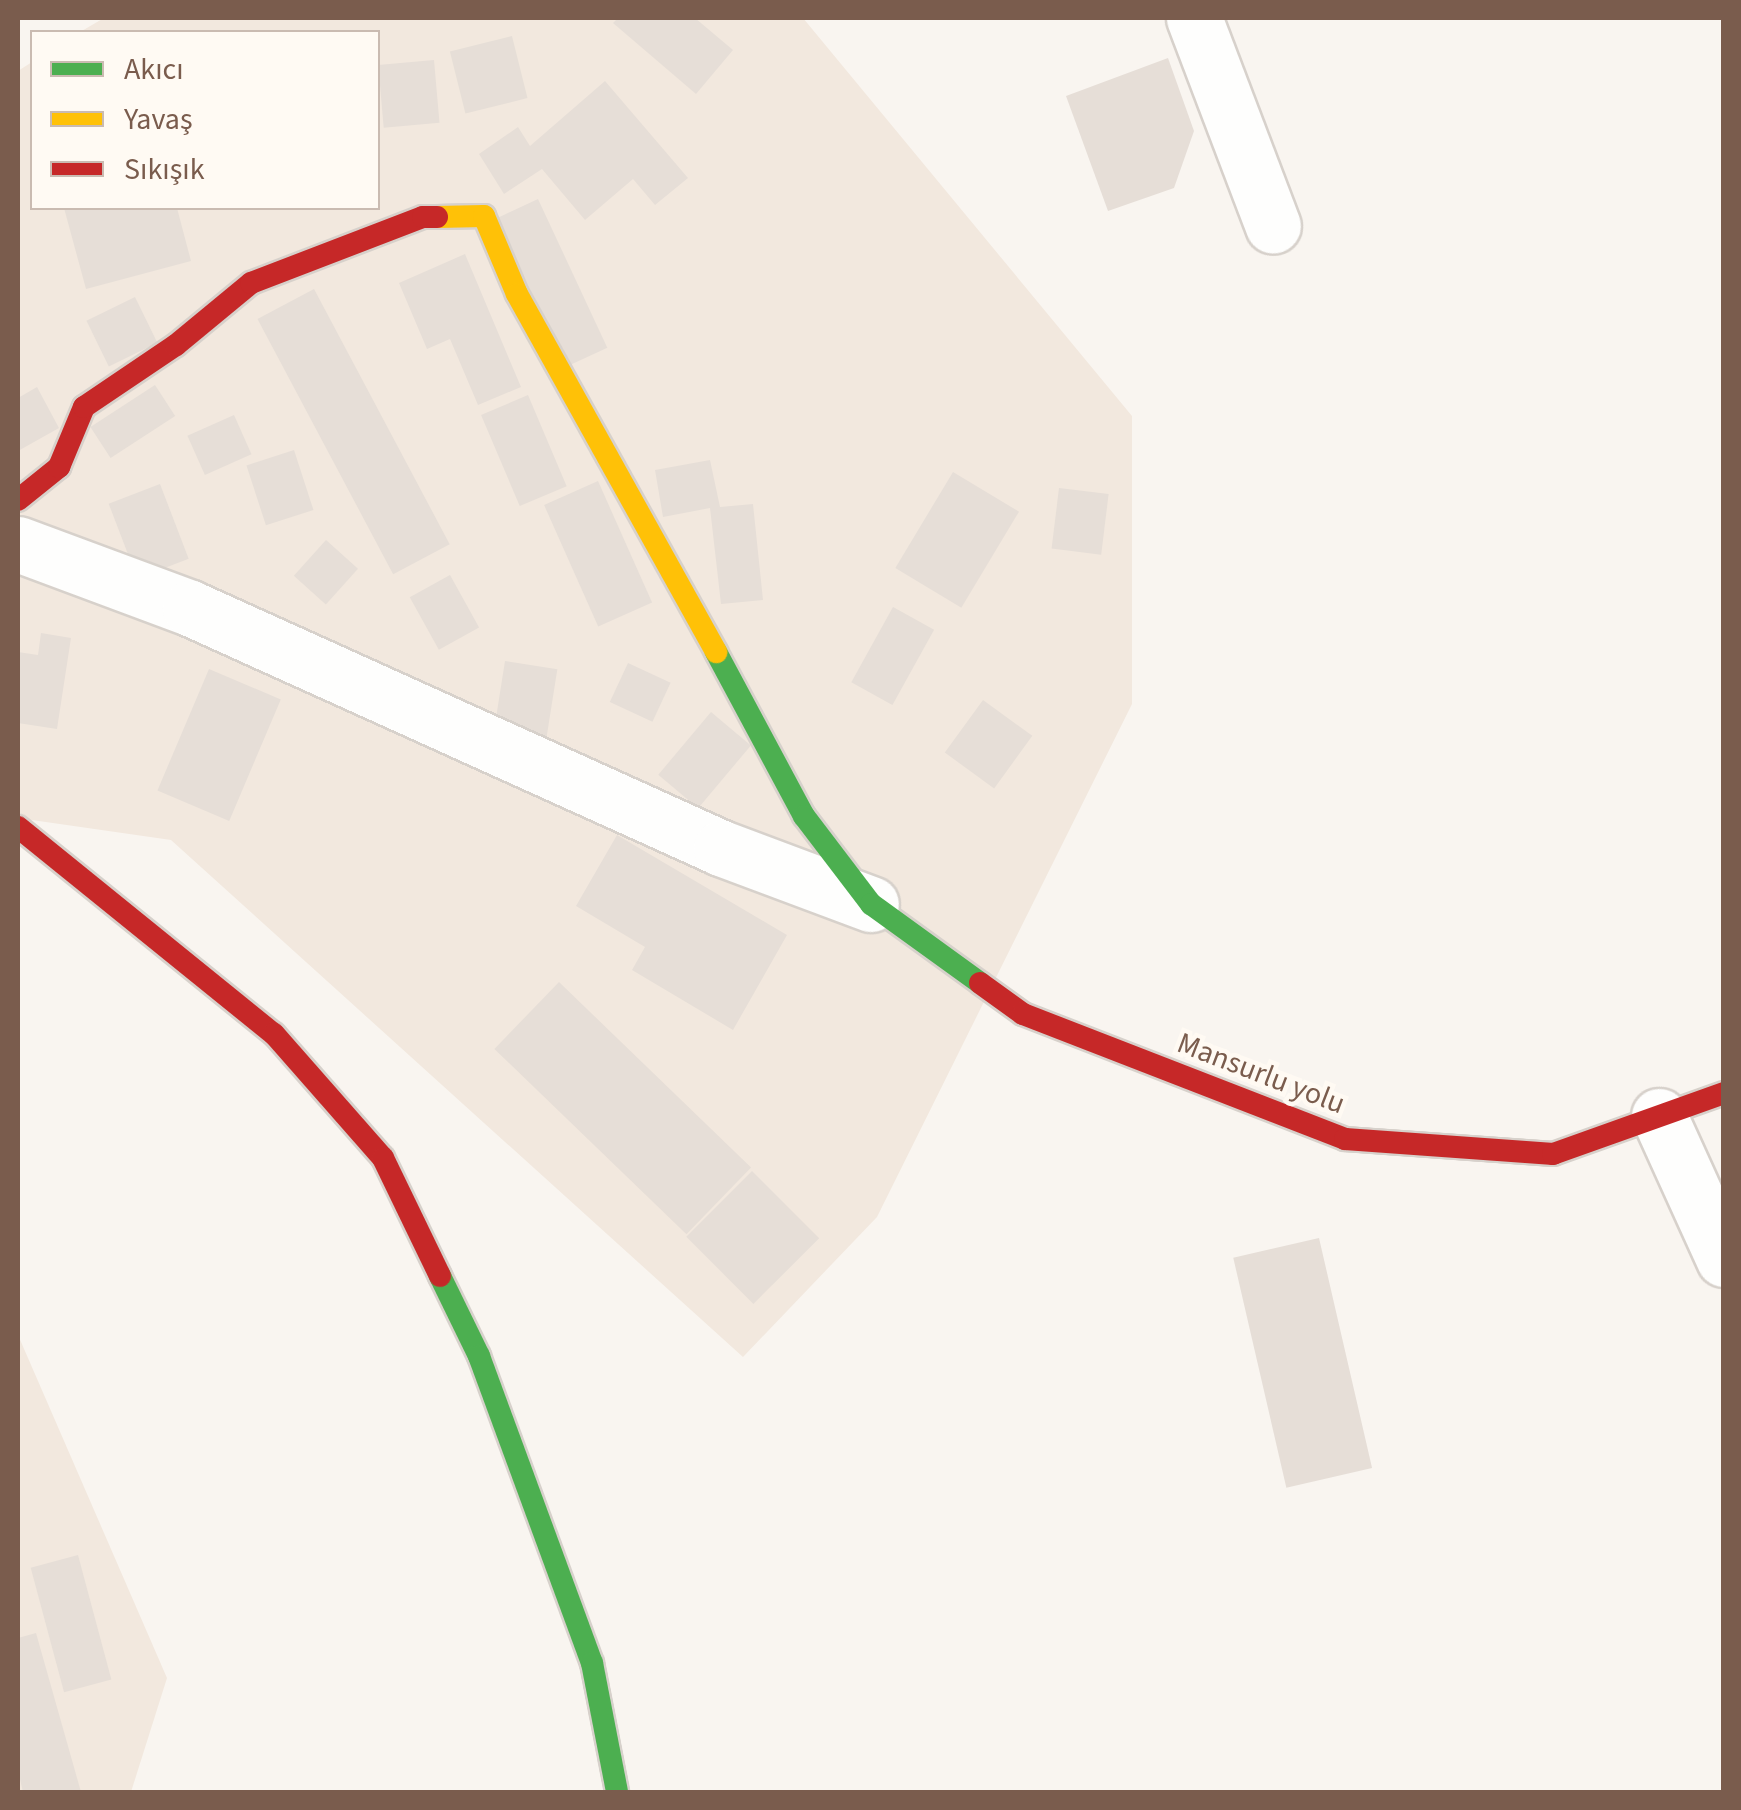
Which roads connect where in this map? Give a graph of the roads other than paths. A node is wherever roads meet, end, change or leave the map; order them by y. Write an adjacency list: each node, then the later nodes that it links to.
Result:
1 (1194, 18): 2 (street)
2 (1274, 226)
3 (18, 500): 6 (street, Mansurlu yolu)
4 (18, 544): 6 (street)
5 (18, 826): 10 (street)
6 (872, 904): 8 (street, Mansurlu yolu)
7 (1724, 1093): 8 (street, Mansurlu yolu)
8 (1659, 1116): 9 (street)
9 (1724, 1260)
10 (617, 1792)

